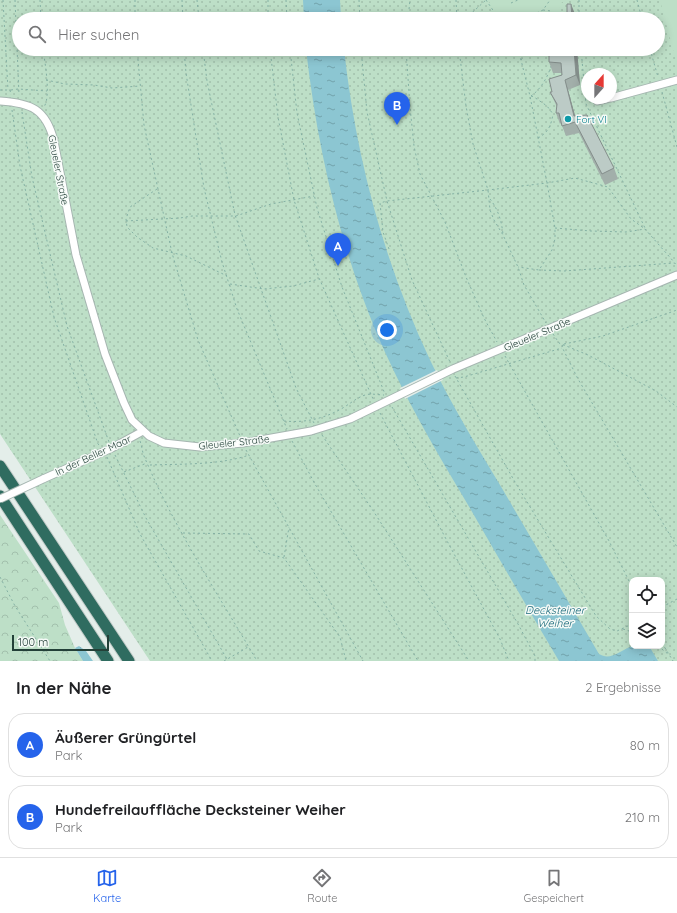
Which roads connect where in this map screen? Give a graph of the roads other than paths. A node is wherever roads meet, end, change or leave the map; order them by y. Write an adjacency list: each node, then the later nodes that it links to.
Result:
1 (677, 80): 2 (street)
2 (617, 96)
3 (0, 101): 5 (street, Gleueler Straße)
4 (677, 275): 5 (street, Gleueler Straße)
5 (140, 433): 7 (street, In der Beller Maar, bridge)
6 (0, 466): 9 (highway)
7 (0, 497): 8 (highway)
8 (108, 661)
9 (129, 661)

